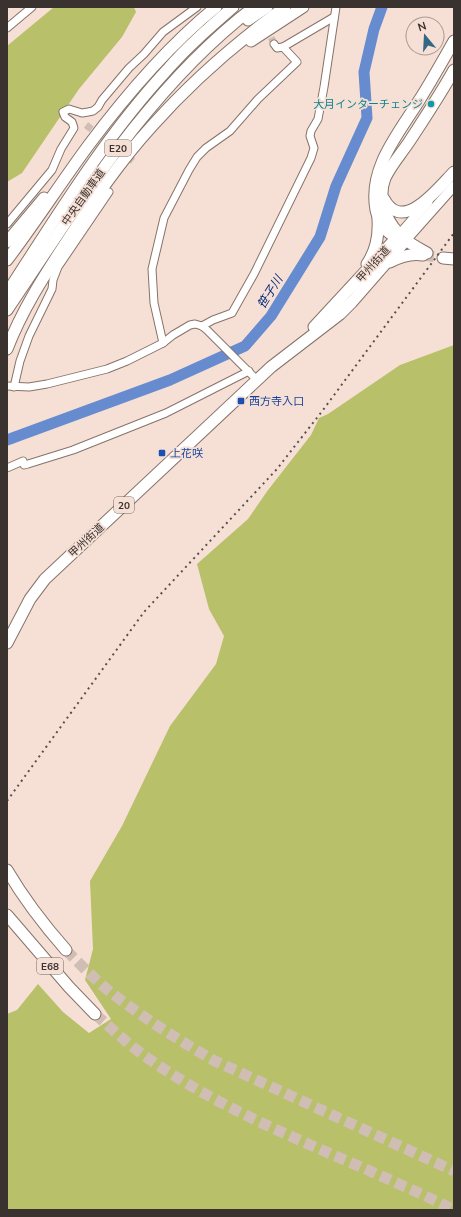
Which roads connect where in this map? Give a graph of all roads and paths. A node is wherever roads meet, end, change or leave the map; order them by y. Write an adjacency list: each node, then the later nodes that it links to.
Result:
1 (32, 7): 11 (street)
2 (197, 7): 29 (street)
3 (216, 7): 17 (highway)
4 (233, 7): 24 (highway, 中央自動車道 / E20)
5 (254, 7): 21 (highway, 中央自動車道 / E20)
6 (267, 7): 21 (highway)
7 (286, 7): 22 (highway)
8 (303, 7): 22 (highway)
9 (336, 7): 10 (street)
10 (334, 17): 15 (street); 38 (street)
11 (7, 28)
12 (454, 35): 19 (highway)
13 (454, 41): 19 (highway)
14 (274, 44): 15 (street)
15 (283, 47): 39 (street)
16 (454, 52): 19 (highway)
17 (152, 67): 31 (highway); 32 (highway)
18 (454, 70): 20 (highway)
19 (435, 74): 28 (highway)
20 (451, 78): 27 (highway)
21 (148, 110): 37 (highway, 中央自動車道 / E20)
22 (152, 126): 40 (highway)
23 (454, 172): 27 (highway); 30 (main road, 甲州街道)
24 (78, 183): 34 (highway); 35 (highway, 中央自動車道 / E20)
25 (454, 186): 30 (main road, 甲州街道)
26 (109, 192): 44 (street)
27 (382, 197): 30 (highway)
28 (378, 218): 30 (highway); 36 (highway)
29 (7, 224)
30 (401, 238): 33 (highway, 甲州街道 / 20); 33 (highway); 36 (highway, 甲州街道 / 20)
31 (7, 242)
32 (7, 260)
33 (381, 268): 41 (highway, 甲州街道 / 20)
34 (7, 282)
35 (7, 293)
36 (342, 298): 41 (highway, 甲州街道 / 20)
37 (7, 310)
38 (205, 328): 39 (street); 42 (street)
39 (163, 343): 44 (street)
40 (7, 349)
41 (288, 353): 43 (highway, 甲州街道 / 20)
42 (249, 372): 43 (street); 45 (street)
43 (257, 380): 46 (highway, 甲州街道 / 20)
44 (11, 386)
45 (7, 468)
46 (7, 643)
47 (7, 870): 49 (highway, E68)
48 (7, 915): 50 (highway, E68)
49 (66, 950)
50 (95, 1014)

